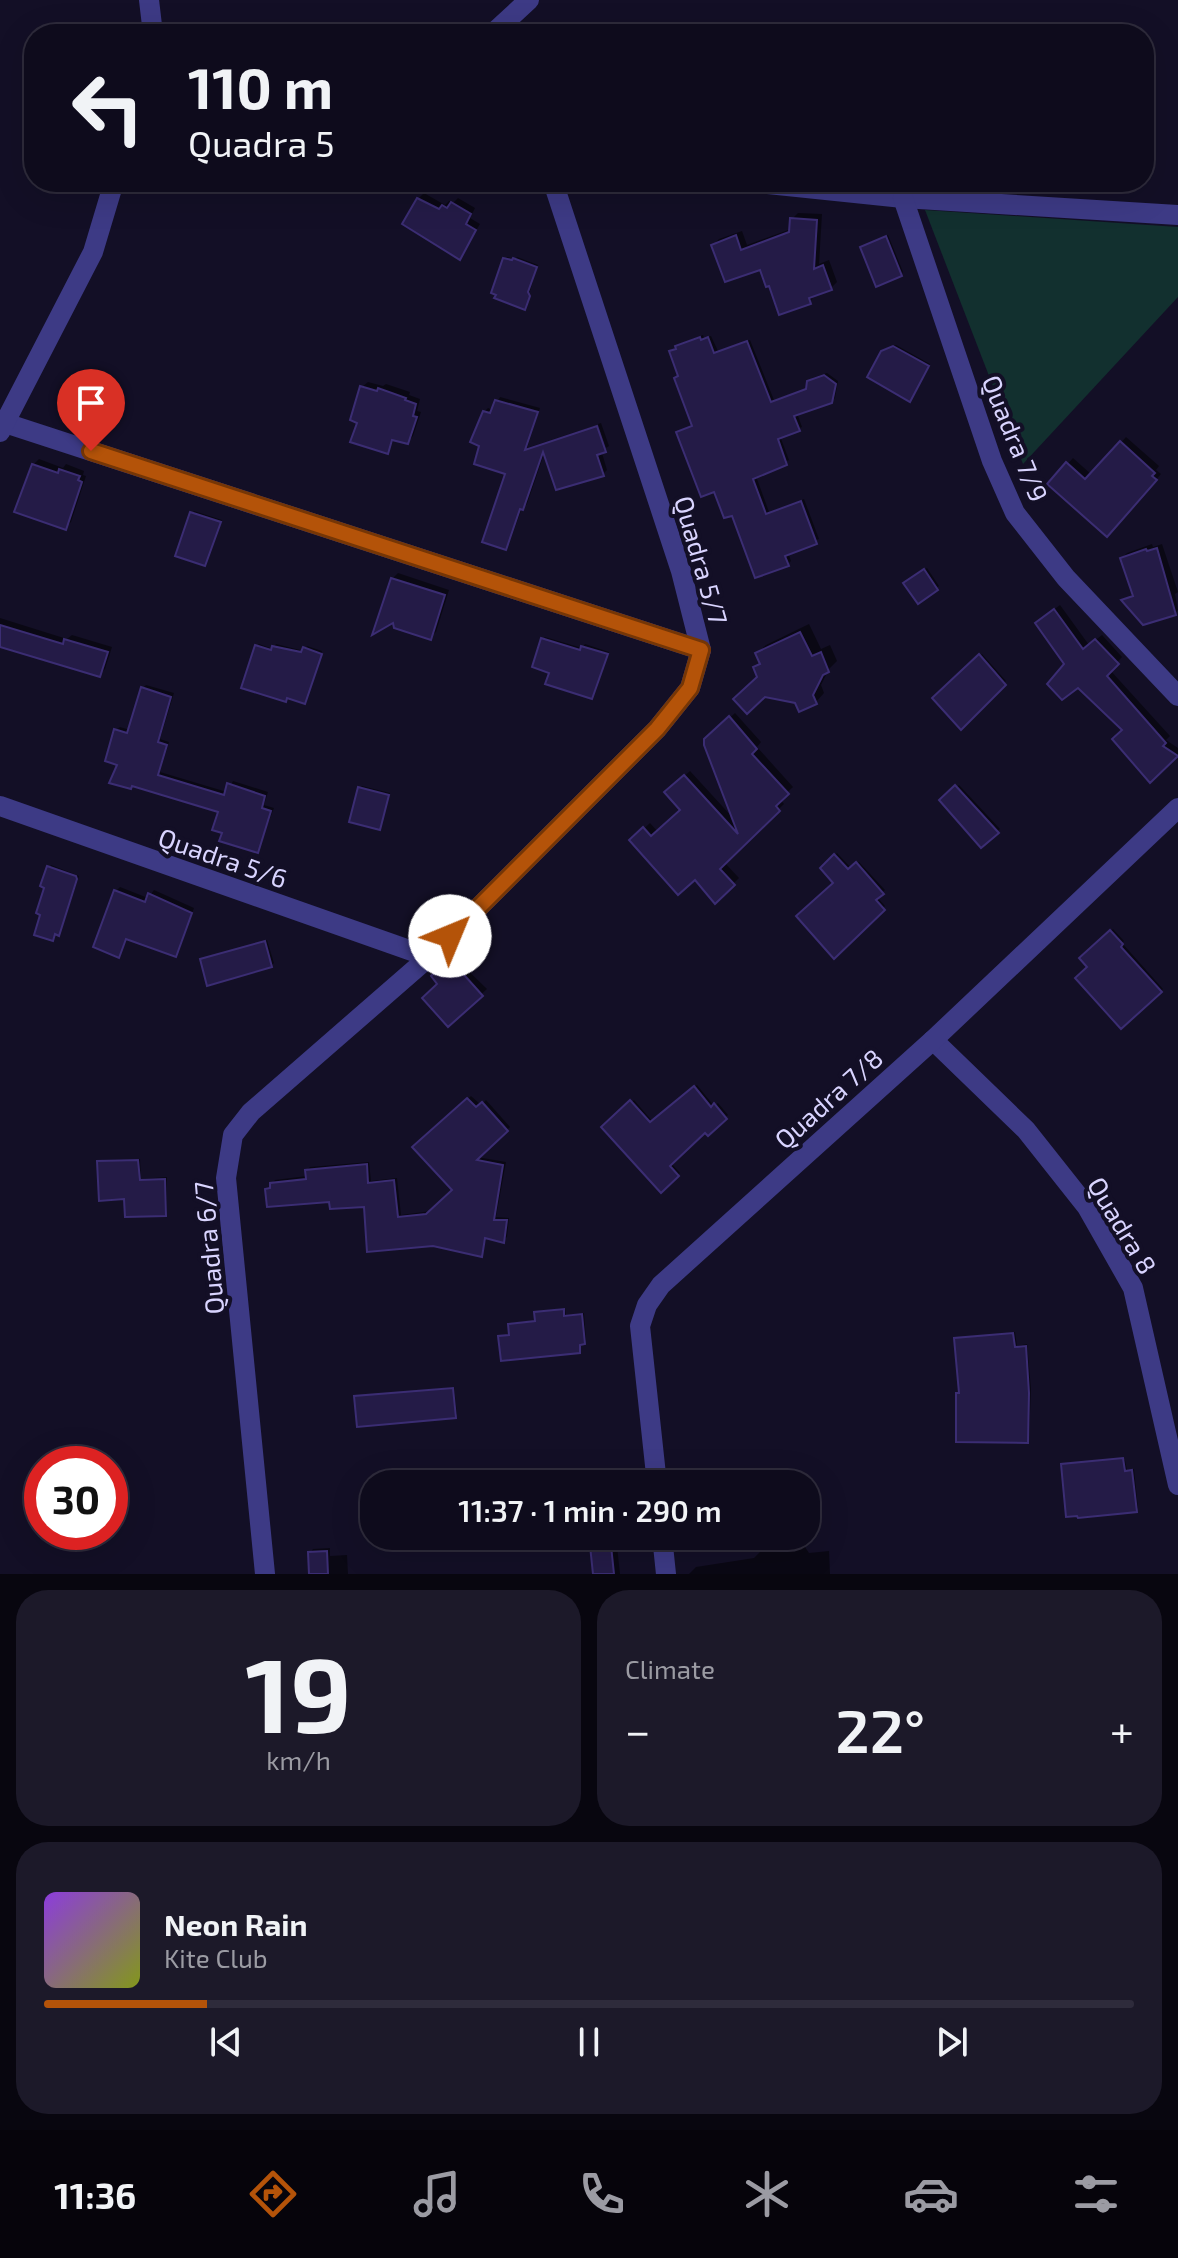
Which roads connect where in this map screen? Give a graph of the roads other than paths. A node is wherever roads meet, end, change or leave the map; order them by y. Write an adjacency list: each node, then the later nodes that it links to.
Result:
1 (149, 0): 3 (street)
2 (529, 0): 4 (street)
3 (152, 24)
4 (503, 24)
5 (111, 192): 10 (street)
6 (556, 192): 11 (street, Quadra 5/7)
7 (844, 192): 8 (street)
8 (903, 198): 9 (street); 12 (street, Quadra 7/9)
9 (1178, 215)
10 (3, 427): 11 (street)
11 (701, 650): 15 (street, Quadra 5/7)
12 (1178, 696)
13 (0, 806): 15 (street, Quadra 5/6)
14 (1178, 808): 16 (street, Quadra 7/8)
15 (429, 957): 20 (street, Quadra 6/7)
16 (933, 1040): 17 (street, Quadra 7/8); 18 (street, Quadra 8)
17 (655, 1470)
18 (1178, 1485)
19 (663, 1550): 21 (street)
20 (265, 1574)
21 (666, 1574)

